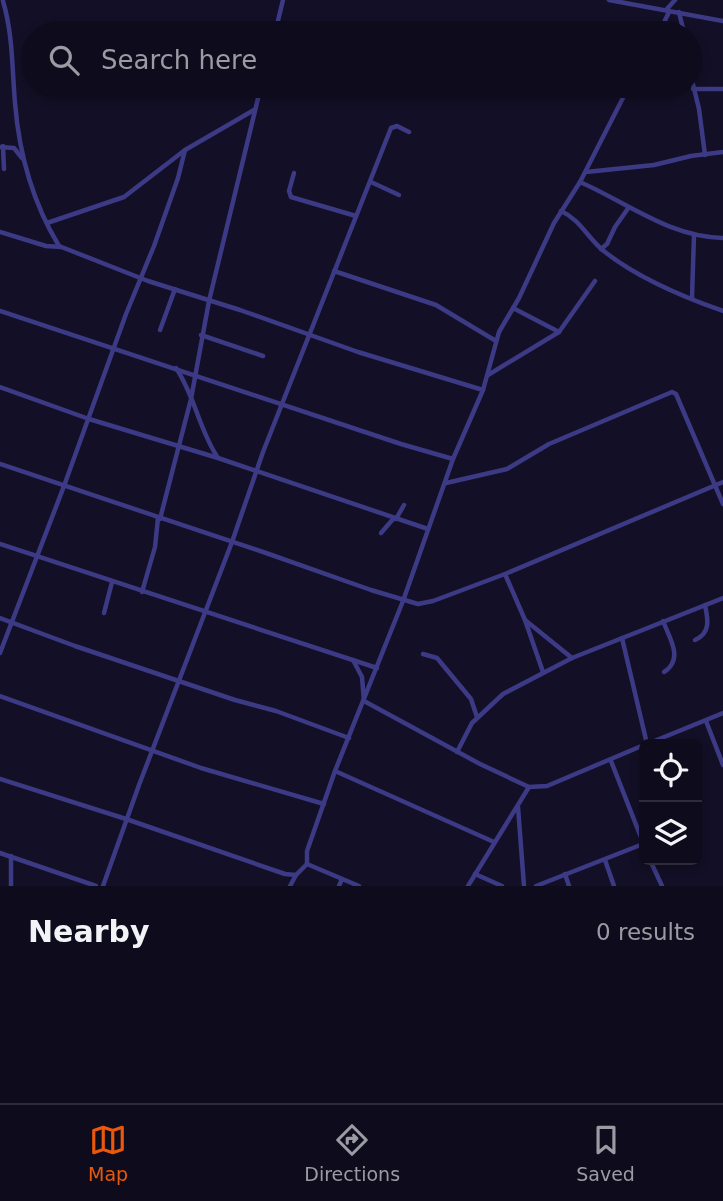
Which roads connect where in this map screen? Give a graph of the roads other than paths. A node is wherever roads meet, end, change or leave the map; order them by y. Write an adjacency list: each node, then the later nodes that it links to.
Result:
1 (282, 0): 7 (street)
2 (609, 0): 5 (street)
3 (675, 0): 5 (street)
4 (3, 1): 22 (street)
5 (668, 11): 6 (street); 8 (street)
6 (680, 12): 9 (street); 10 (street)
7 (278, 21)
8 (664, 21)
9 (682, 21)
10 (723, 21)
11 (702, 89): 12 (street)
12 (723, 89)
13 (258, 98): 16 (street)
14 (623, 98): 24 (street)
15 (696, 98): 21 (street)
16 (254, 110): 19 (street); 43 (street)
17 (409, 132): 26 (street)
18 (2, 146): 22 (street); 23 (street)
19 (185, 150): 32 (street); 39 (street)
20 (723, 152): 21 (street)
21 (705, 155): 24 (street)
22 (25, 161): 32 (street)
23 (4, 169)
24 (585, 172): 27 (street)
25 (294, 173): 31 (street)
26 (371, 182): 28 (street); 31 (street)
27 (580, 182): 29 (street); 30 (street)
28 (399, 195)
29 (629, 207): 34 (street); 37 (street)
30 (561, 211): 37 (street); 44 (street)
31 (356, 216): 38 (street)
32 (47, 223): 36 (street)
33 (0, 232): 36 (street)
34 (694, 235): 35 (street); 42 (street)
35 (723, 238)
36 (62, 247): 39 (street)
37 (601, 249): 42 (street)
38 (334, 271): 50 (street); 51 (street)
39 (140, 279): 41 (street); 52 (street)
40 (595, 281): 48 (street)
41 (175, 289): 43 (street); 47 (street)
42 (692, 299): 46 (street)
43 (209, 301): 49 (street); 50 (street)
44 (513, 308): 48 (street); 51 (street)
45 (0, 311): 52 (street)
46 (722, 311)
47 (160, 330)
48 (559, 332): 56 (street)
49 (201, 335): 53 (street); 55 (street)
50 (308, 335): 58 (street); 60 (street)
51 (496, 341): 56 (street)
52 (113, 348): 54 (street); 61 (street)
53 (263, 356)
54 (176, 368): 55 (street); 59 (street)
55 (195, 375): 59 (street); 60 (street)
56 (488, 375): 58 (street)
57 (0, 387): 61 (street)
58 (483, 390): 64 (street)
59 (191, 399): 62 (street); 63 (street)
60 (282, 404): 64 (street); 66 (street)
61 (89, 419): 62 (street); 70 (street)
62 (178, 447): 63 (street); 73 (street)
63 (218, 458): 66 (street)
64 (453, 459): 68 (street)
65 (0, 464): 70 (street)
66 (256, 473): 74 (street); 77 (street)
67 (723, 482): 69 (street)
68 (446, 483): 69 (street); 75 (street)
69 (715, 485): 71 (street); 80 (street)
70 (64, 486): 73 (street); 79 (street)
71 (723, 504)
72 (404, 505): 74 (street)
73 (159, 519): 77 (street); 82 (street)
74 (395, 519): 75 (street); 76 (street)
75 (428, 529): 84 (street)
76 (381, 533)
77 (232, 542): 84 (street); 86 (street)
78 (0, 544): 79 (street)
79 (37, 556): 81 (street); 91 (street)
80 (505, 574): 84 (street); 89 (street)
81 (112, 582): 82 (street); 87 (street)
82 (142, 592): 86 (street)
83 (723, 598): 85 (street)
84 (403, 601): 98 (street)
85 (705, 605): 90 (street); 93 (street)
86 (206, 611): 97 (street); 101 (street)
87 (104, 613)
88 (0, 618): 91 (street)
89 (525, 620): 96 (street); 99 (street)
90 (663, 621): 92 (street); 100 (street)
91 (12, 622): 94 (street); 101 (street)
92 (622, 638): 96 (street); 108 (street)
93 (695, 640)
94 (0, 653)
95 (424, 654): 105 (street)
96 (572, 658): 99 (street)
97 (353, 660): 98 (street); 103 (street)
98 (377, 668): 103 (street)
99 (543, 672): 105 (street)
100 (664, 673)
101 (180, 681): 107 (street); 111 (street)
102 (0, 696): 111 (street)
103 (364, 701): 107 (street); 112 (street)
104 (723, 713): 106 (street)
105 (477, 717): 112 (street)
106 (706, 721): 109 (street); 114 (street)
107 (349, 738): 115 (street)
108 (645, 739)
109 (661, 739)
110 (639, 748): 113 (street)
111 (152, 750): 118 (street); 120 (street)
112 (457, 752): 117 (street)
113 (611, 761): 117 (street); 121 (street)
114 (723, 765)
115 (335, 771): 118 (street); 122 (street)
116 (0, 779): 120 (street)
117 (529, 787): 119 (street)
118 (324, 804): 127 (street)
119 (518, 806): 122 (street); 141 (street)
120 (127, 819): 131 (street); 135 (street)
121 (639, 832)
122 (494, 842): 129 (street)
123 (639, 847): 126 (street)
124 (0, 853): 125 (street)
125 (10, 856): 133 (street); 134 (street)
126 (605, 860): 130 (street); 144 (street)
127 (307, 864): 131 (street); 132 (street)
128 (652, 865): 145 (street)
129 (475, 874): 139 (street); 140 (street)
130 (565, 874): 142 (street); 143 (street)
131 (296, 875): 136 (street)
132 (342, 879): 137 (street); 138 (street)
133 (11, 886)
134 (96, 886)
135 (103, 886)
136 (290, 886)
137 (339, 886)
138 (359, 886)
139 (468, 886)
140 (502, 886)
141 (524, 886)
142 (536, 886)
143 (569, 886)
144 (614, 886)
145 (662, 886)

